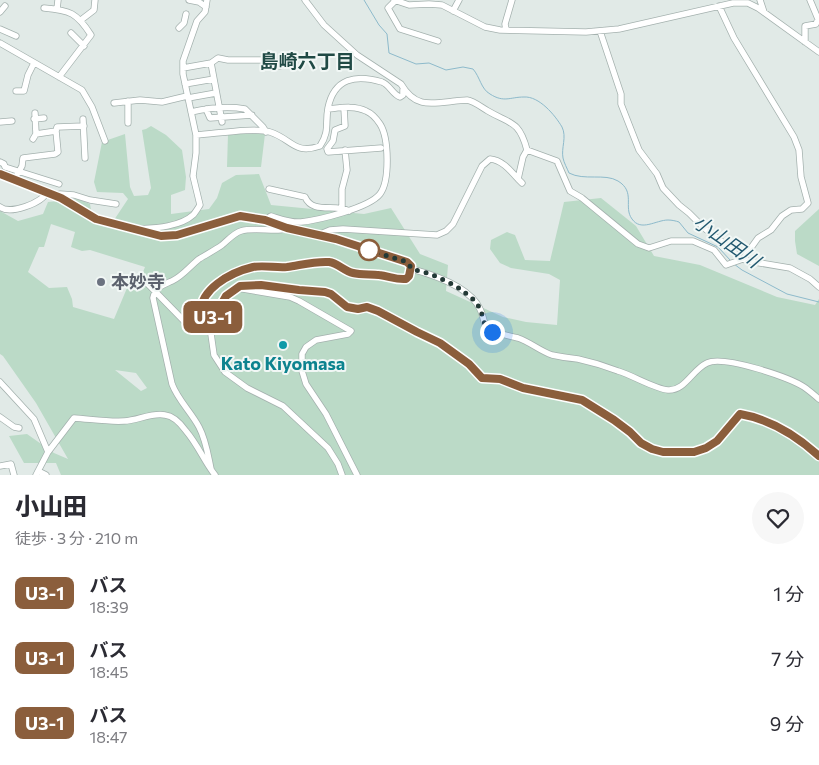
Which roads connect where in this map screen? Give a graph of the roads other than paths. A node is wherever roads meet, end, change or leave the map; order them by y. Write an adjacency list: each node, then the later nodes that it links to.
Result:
1 (58, 0): 16 (street)
2 (95, 0): 21 (street)
3 (189, 0): 14 (street)
4 (207, 0): 14 (street)
5 (305, 0): 40 (street)
6 (394, 0): 11 (street); 28 (street)
7 (459, 0): 17 (street)
8 (512, 0): 24 (street)
9 (760, 0): 19 (street)
10 (810, 0): 29 (street)
11 (405, 2): 17 (street)
12 (5, 6): 18 (street)
13 (719, 6): 19 (street); 25 (street); 83 (street)
14 (206, 7): 36 (street)
15 (44, 8): 16 (street)
16 (57, 9): 21 (street)
17 (453, 11): 24 (street)
18 (0, 12)
19 (764, 13): 29 (street)
20 (186, 14): 22 (street)
21 (81, 20): 31 (street)
22 (179, 28)
23 (0, 29): 27 (street)
24 (506, 30): 25 (street)
25 (600, 31): 83 (street)
26 (71, 33): 31 (street)
27 (16, 36)
28 (438, 41)
29 (805, 42): 32 (street)
30 (0, 43): 33 (street)
31 (84, 46): 37 (street)
32 (819, 52)
33 (34, 62): 37 (street); 41 (street)
34 (211, 63): 35 (street); 36 (street); 38 (street)
35 (280, 66)
36 (183, 68): 39 (street)
37 (59, 77): 62 (street)
38 (214, 79): 39 (street); 42 (street)
39 (185, 84): 43 (street)
40 (403, 90): 49 (street); 65 (street)
41 (16, 91)
42 (216, 93): 43 (street); 46 (street)
43 (188, 97): 44 (street); 50 (street)
44 (128, 101): 45 (street); 57 (street)
45 (114, 103)
46 (219, 108): 48 (street); 51 (street); 54 (street)
47 (344, 108): 49 (street); 64 (street); 78 (street)
48 (206, 109): 50 (street); 54 (street)
49 (328, 109): 60 (street)
50 (190, 112): 61 (street)
51 (252, 115): 54 (street); 60 (street)
52 (44, 118): 59 (street)
53 (83, 119): 58 (street)
54 (222, 120)
55 (12, 121): 56 (street)
56 (0, 122)
57 (128, 123)
58 (84, 126): 59 (street); 66 (street)
59 (56, 131): 68 (street)
60 (266, 132): 61 (street)
61 (196, 136): 81 (street)
62 (105, 141)
63 (381, 148): 64 (street)
64 (345, 150): 77 (street)
65 (527, 150): 82 (street); 83 (street)
66 (85, 158)
67 (0, 162): 68 (street)
68 (18, 172): 70 (street); 71 (street)
69 (0, 174): 70 (main road)
70 (14, 180): 73 (main road)
71 (59, 184)
72 (269, 189): 77 (street)
73 (47, 192): 74 (main road); 76 (street)
74 (57, 196): 75 (street); 81 (main road)
75 (116, 204)
76 (0, 207)
77 (342, 208): 78 (street)
78 (349, 211): 79 (street)
79 (265, 220): 80 (main road); 81 (main road)
80 (287, 228): 82 (main road); 88 (street)
81 (138, 229)
82 (318, 235): 84 (main road)
83 (740, 260): 87 (street)
84 (411, 266): 89 (main road); 92 (street)
85 (142, 278): 88 (street)
86 (236, 288): 89 (main road); 96 (main road); 104 (street)
87 (819, 288)
88 (155, 291): 90 (street); 98 (street)
89 (209, 320): 103 (street)
90 (187, 324)
91 (0, 382): 95 (street)
92 (819, 399)
93 (0, 418): 94 (street)
94 (18, 428)
95 (48, 452): 98 (street); 99 (street)
96 (819, 456)
97 (0, 466): 100 (street)
98 (211, 469): 102 (street)
99 (37, 473): 101 (street)
100 (14, 475)
101 (46, 475)
102 (215, 475)
103 (342, 475)
104 (357, 475)

